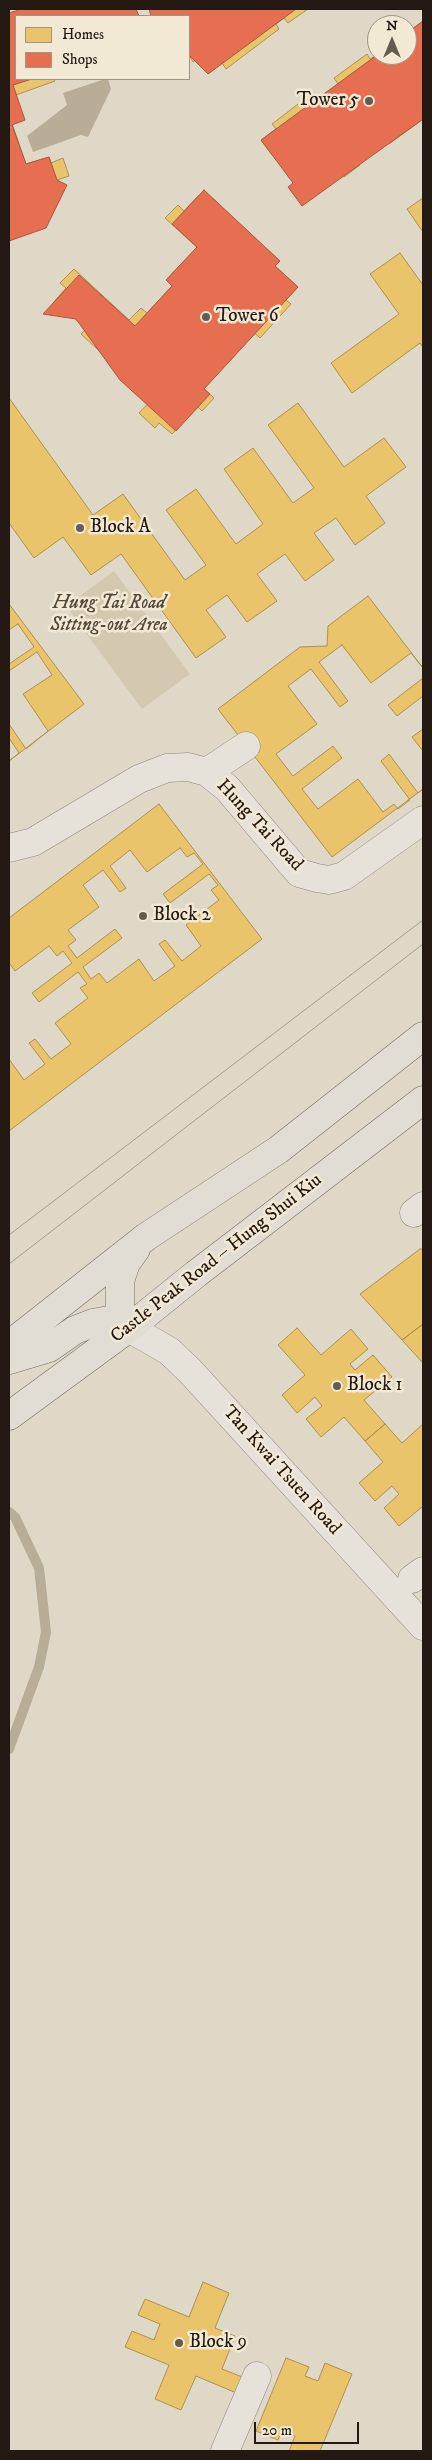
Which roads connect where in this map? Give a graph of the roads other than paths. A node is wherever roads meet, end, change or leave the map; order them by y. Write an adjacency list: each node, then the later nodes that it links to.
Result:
1 (246, 746): 2 (street)
2 (207, 772): 3 (street, Hung Tai Road); 4 (street, Hung Tai Road)
3 (423, 820)
4 (9, 848)
5 (423, 1036): 7 (main road)
6 (423, 1100): 8 (main road, Castle Peak Road – Hung Shui Kiu)
7 (146, 1237): 8 (main road); 9 (main road)
8 (129, 1328): 10 (main road); 11 (main road, Castle Peak Road – Hung Shui Kiu); 12 (street, Tan Kwai Tsuen Road)
9 (9, 1345)
10 (9, 1360)
11 (9, 1416)
12 (423, 1626)
13 (257, 2376): 14 (street)
14 (225, 2451)

